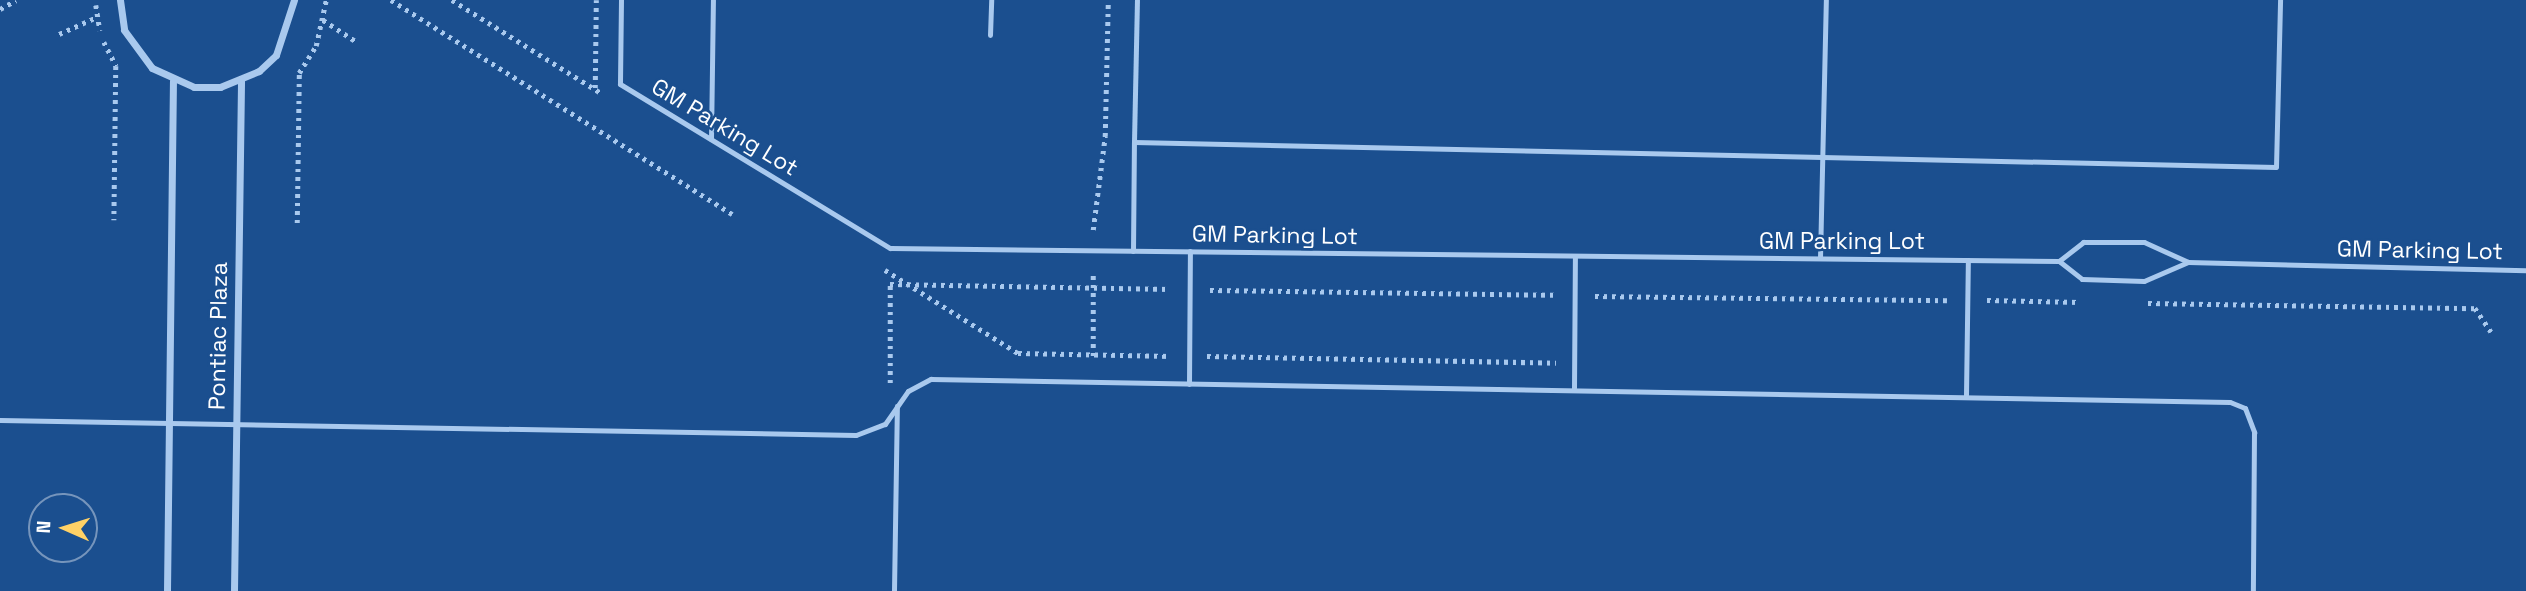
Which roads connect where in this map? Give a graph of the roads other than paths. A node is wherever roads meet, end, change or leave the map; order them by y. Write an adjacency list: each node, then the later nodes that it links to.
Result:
1 (120, 0): 10 (street)
2 (294, 0): 11 (street)
3 (621, 0): 12 (lane, GM Parking Lot)
4 (713, 0): 12 (lane)
5 (991, 0): 9 (lane)
6 (1137, 0): 13 (lane)
7 (1826, 0): 14 (lane)
8 (2280, 0): 14 (lane)
9 (990, 35)
10 (173, 81): 11 (street); 28 (street, Pontiac Plaza)
11 (241, 81): 29 (street, Pontiac Plaza)
12 (711, 139): 15 (lane, GM Parking Lot)
13 (1134, 142): 14 (lane); 15 (lane)
14 (1822, 154): 18 (lane)
15 (1133, 251): 16 (lane, GM Parking Lot)
16 (1190, 251): 17 (lane, GM Parking Lot); 23 (lane)
17 (1575, 257): 18 (lane, GM Parking Lot); 24 (lane)
18 (1820, 258): 19 (lane, GM Parking Lot)
19 (1968, 260): 20 (lane, GM Parking Lot); 25 (lane)
20 (2059, 261): 21 (lane, GM Parking Lot); 21 (lane, GM Parking Lot)
21 (2188, 262): 22 (lane, GM Parking Lot)
22 (2526, 270)
23 (1189, 383): 24 (lane); 26 (lane)
24 (1574, 388): 25 (lane)
25 (1966, 395): 33 (lane)
26 (897, 407): 29 (lane); 32 (lane)
27 (0, 421): 28 (lane)
28 (170, 423): 29 (lane); 30 (street, Pontiac Plaza)
29 (236, 424): 31 (street, Pontiac Plaza)
30 (167, 591)
31 (234, 591)
32 (894, 591)
33 (2253, 591)

